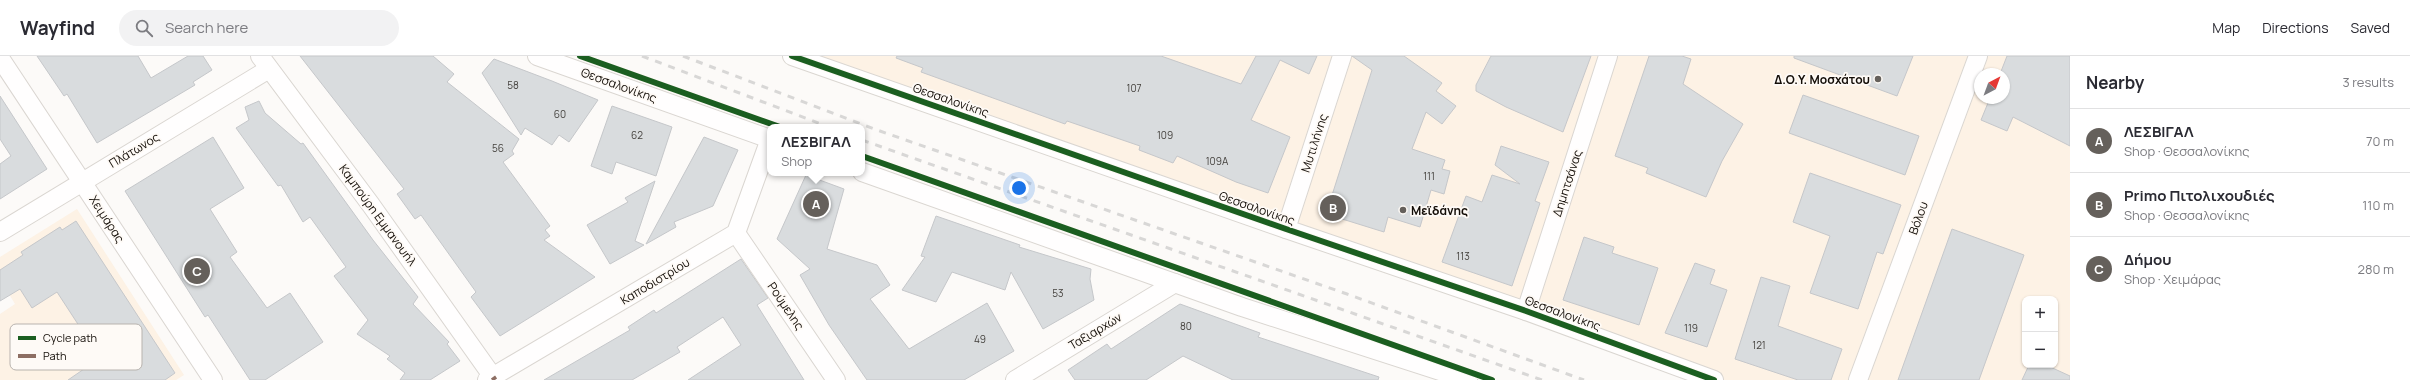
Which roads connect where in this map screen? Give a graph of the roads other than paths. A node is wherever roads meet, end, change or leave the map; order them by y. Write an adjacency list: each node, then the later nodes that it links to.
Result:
1 (537, 56): 8 (street, Θεσσαλονίκης)
2 (792, 56): 12 (street, Θεσσαλονίκης)
3 (1342, 56): 12 (street, Μυτιλήνης)
4 (1608, 56): 16 (street, Δημητσάνας)
5 (1978, 56): 23 (street, Βόλου)
6 (0, 58): 11 (street, Χειμάρας)
7 (264, 62): 11 (street, Πλάτωνος); 17 (street, Καμπούρη Εμμανουήλ)
8 (767, 138)
9 (767, 147): 14 (street)
10 (865, 173): 15 (street)
11 (83, 181): 13 (street, Πλάτωνος); 19 (street, Χειμάρας)
12 (1286, 230): 16 (street, Θεσσαλονίκης)
13 (0, 232)
14 (736, 233): 17 (street, Καποδιστρίου); 20 (street, Ρούμελης)
15 (1175, 283): 18 (street); 21 (street, Ταξιαρχών)
16 (1526, 311): 22 (street, Θεσσαλονίκης)
17 (490, 378)
18 (1457, 378)
19 (213, 380)
20 (836, 380)
21 (1014, 380)
22 (1714, 380)
23 (1858, 380)

